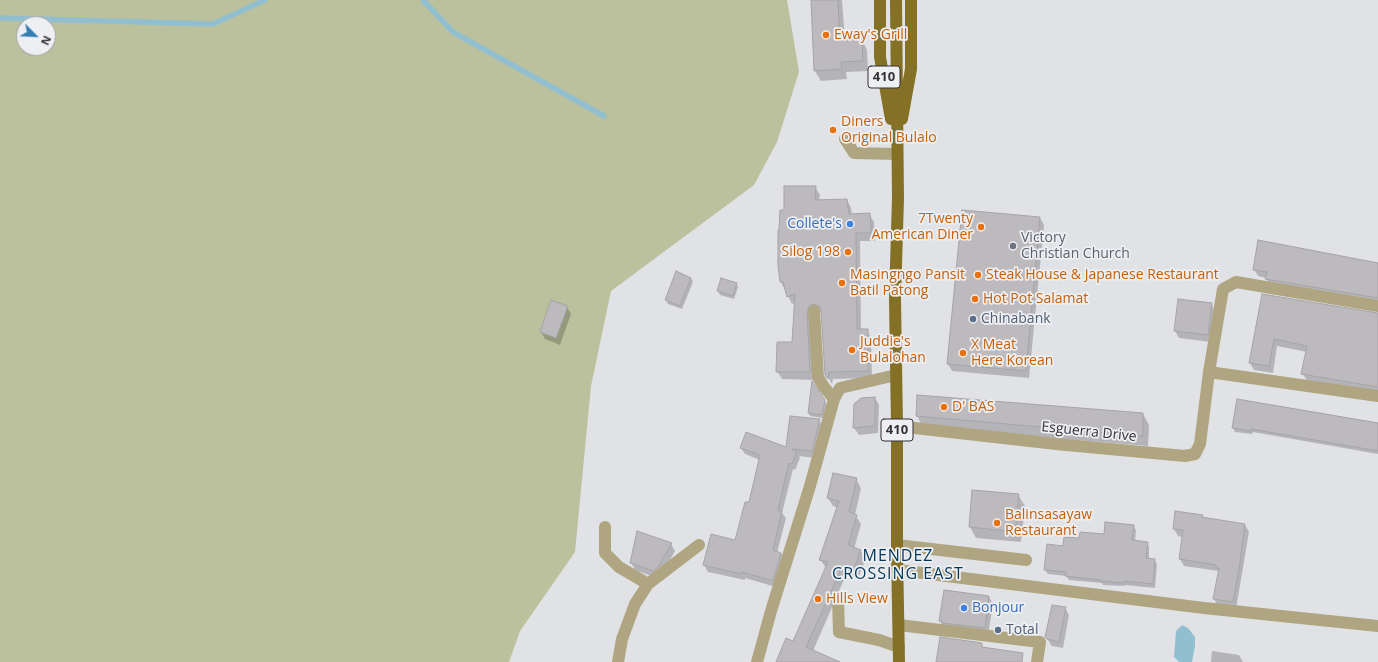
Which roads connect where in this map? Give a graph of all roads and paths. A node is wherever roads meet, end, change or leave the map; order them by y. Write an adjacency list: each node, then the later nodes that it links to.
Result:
1 (880, 0): 5 (main road, 410)
2 (896, 0): 5 (main road)
3 (911, 0): 5 (main road, 410)
4 (845, 139): 5 (street)
5 (897, 154): 9 (main road, 410)
6 (1378, 306): 8 (street, Esguerra Drive)
7 (814, 311): 11 (street)
8 (1209, 372): 10 (street); 12 (street, Esguerra Drive)
9 (896, 375): 11 (street); 12 (main road, 410)
10 (1378, 396)
11 (834, 399): 24 (street)
12 (897, 426): 15 (main road, 410)
13 (605, 527): 18 (street)
14 (699, 545): 18 (street)
15 (897, 545): 16 (street); 17 (main road, 410)
16 (1026, 560)
17 (898, 570): 20 (main road, 410); 21 (street)
18 (648, 584): 23 (street)
19 (838, 600): 22 (street)
20 (899, 625): 22 (main road, 410); 26 (street)
21 (1378, 626)
22 (900, 647): 25 (main road, 410)
23 (618, 662)
24 (757, 662)
25 (899, 662)
26 (1037, 662)

